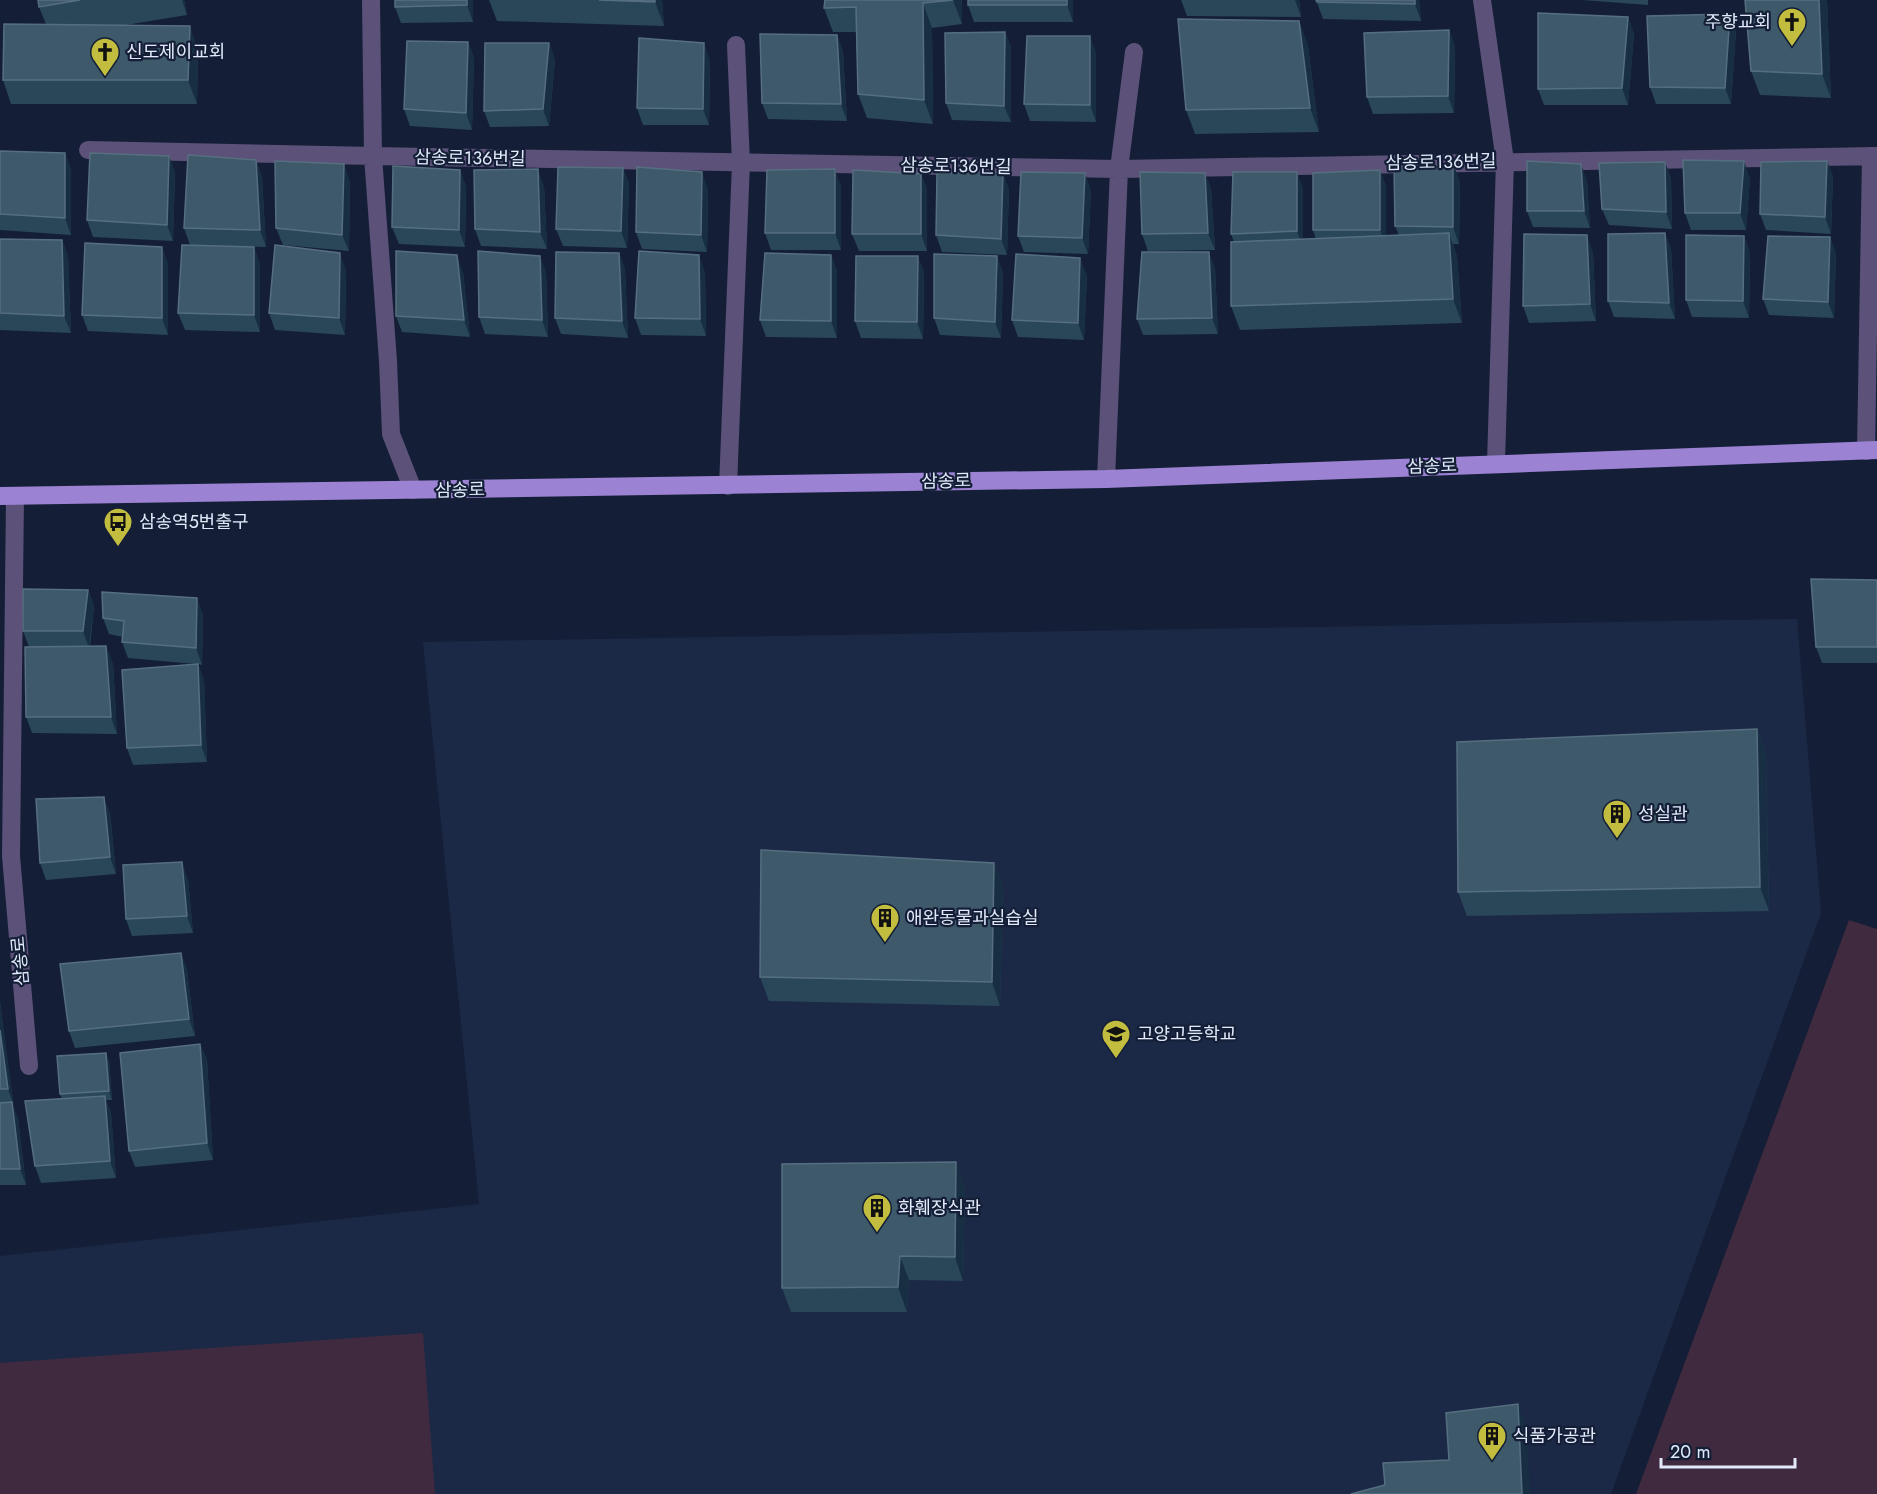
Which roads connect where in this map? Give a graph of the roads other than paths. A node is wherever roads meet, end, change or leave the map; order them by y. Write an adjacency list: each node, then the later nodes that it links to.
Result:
1 (370, 0): 6 (street)
2 (1482, 0): 8 (street)
3 (736, 45): 9 (street)
4 (1134, 52): 10 (street)
5 (88, 150): 6 (street, 삼송로136번길)
6 (373, 156): 9 (street, 삼송로136번길); 15 (street)
7 (1874, 156): 8 (street, 삼송로136번길); 11 (street)
8 (1505, 161): 10 (street, 삼송로136번길); 12 (street)
9 (741, 163): 10 (street, 삼송로136번길); 14 (street)
10 (1119, 168): 13 (street)
11 (1872, 450): 12 (main road, 삼송로)
12 (1496, 463): 13 (main road, 삼송로)
13 (1106, 478): 14 (main road, 삼송로)
14 (728, 486): 15 (main road, 삼송로)
15 (413, 490): 16 (main road, 삼송로)
16 (7, 496): 17 (street, 삼송로)
17 (28, 1066)

